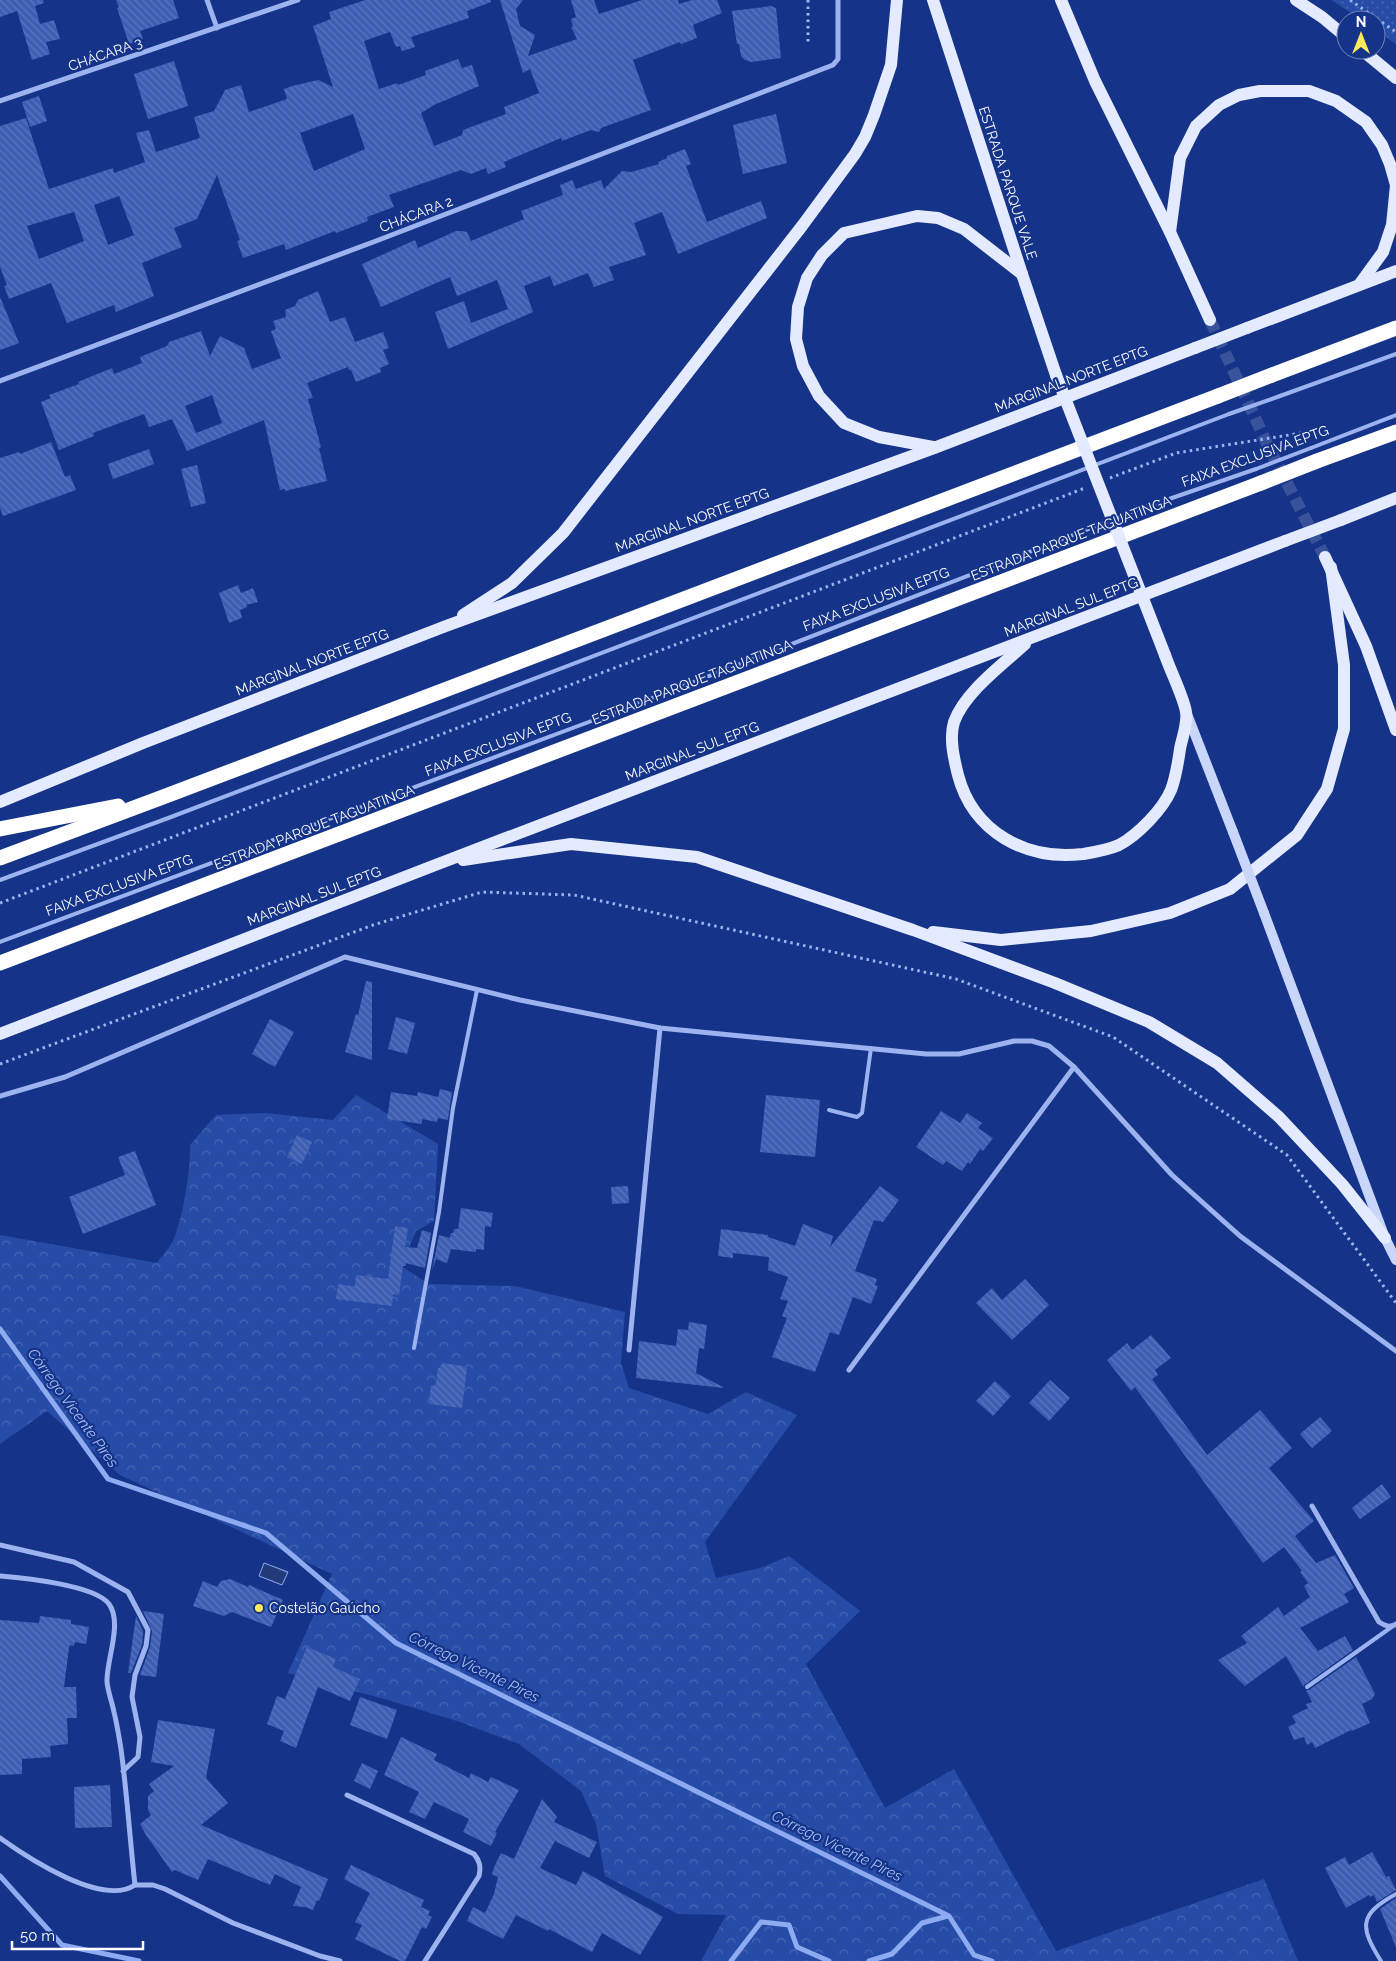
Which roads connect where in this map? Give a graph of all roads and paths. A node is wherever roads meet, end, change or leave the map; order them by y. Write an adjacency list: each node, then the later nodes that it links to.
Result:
1 (207, 0): 10 (street)
2 (298, 0): 10 (street, CHÁCARA 3)
3 (808, 0): 13 (path)
4 (838, 0): 25 (street, CHÁCARA 2)
5 (896, 0): 35 (main road)
6 (933, 0): 20 (main road, ESTRADA PARQUE VALE)
7 (1061, 0): 18 (main road)
8 (1296, 0): 11 (main road)
9 (1350, 0): 12 (path)
10 (217, 28): 16 (street, CHÁCARA 3)
11 (1336, 28)
12 (1396, 32)
13 (808, 44)
14 (1374, 60): 15 (main road)
15 (1396, 78)
16 (0, 101)
17 (1396, 185): 18 (main road); 21 (main road)
18 (1170, 232): 22 (main road)
19 (1396, 271): 21 (main road, MARGINAL NORTE EPTG)
20 (1022, 274): 29 (main road); 37 (main road, ESTRADA PARQUE VALE, bridge)
21 (1359, 285): 29 (main road, MARGINAL NORTE EPTG, bridge)
22 (1210, 320)
23 (1396, 328): 39 (highway, bridge)
24 (1396, 354): 44 (lane, bridge)
25 (0, 381)
26 (1396, 415): 30 (lane, FAIXA EXCLUSIVA EPTG)
27 (1328, 429): 32 (path)
28 (1396, 432): 30 (highway, ESTRADA PARQUE TAGUATINGA)
29 (934, 448): 35 (main road, MARGINAL NORTE EPTG)
30 (1314, 454): 31 (highway, ESTRADA PARQUE TAGUATINGA, bridge)
31 (1258, 476): 47 (lane, FAIXA EXCLUSIVA EPTG); 48 (highway, ESTRADA PARQUE TAGUATINGA)
32 (1102, 482)
33 (1092, 485): 45 (path)
34 (1396, 498): 36 (main road, MARGINAL SUL EPTG, bridge)
35 (446, 626): 40 (main road, MARGINAL NORTE EPTG)
36 (1030, 639): 37 (main road); 43 (main road, MARGINAL SUL EPTG)
37 (1186, 713): 57 (main road, bridge)
38 (1396, 730): 46 (main road)
39 (163, 798): 41 (highway); 42 (highway)
40 (0, 802)
41 (0, 829)
42 (0, 858)
43 (438, 864): 46 (main road); 51 (main road, MARGINAL SUL EPTG)
44 (0, 880)
45 (0, 903)
46 (913, 930): 57 (main road)
47 (0, 942)
48 (0, 964)
49 (477, 990): 50 (street); 55 (street); 60 (lane)
50 (660, 1028): 52 (street); 61 (street)
51 (0, 1034)
52 (871, 1048): 54 (street); 56 (lane)
53 (0, 1064): 59 (path)
54 (1074, 1067): 62 (street); 63 (street)
55 (0, 1096)
56 (829, 1110)
57 (1385, 1238): 58 (main road)
58 (1396, 1260)
59 (1396, 1303)
60 (414, 1348)
61 (629, 1350)
62 (1396, 1351)
63 (849, 1370)
64 (1312, 1506): 67 (street)
65 (0, 1545): 69 (street)
66 (0, 1576): 69 (street)
67 (1394, 1625): 68 (lane)
68 (1307, 1687)
69 (123, 1770): 72 (street)
70 (347, 1795): 75 (street)
71 (0, 1838): 72 (street)
72 (134, 1885): 74 (street)
73 (1396, 1894): 76 (lane)
74 (340, 1961)
75 (425, 1961)
76 (1381, 1961)

